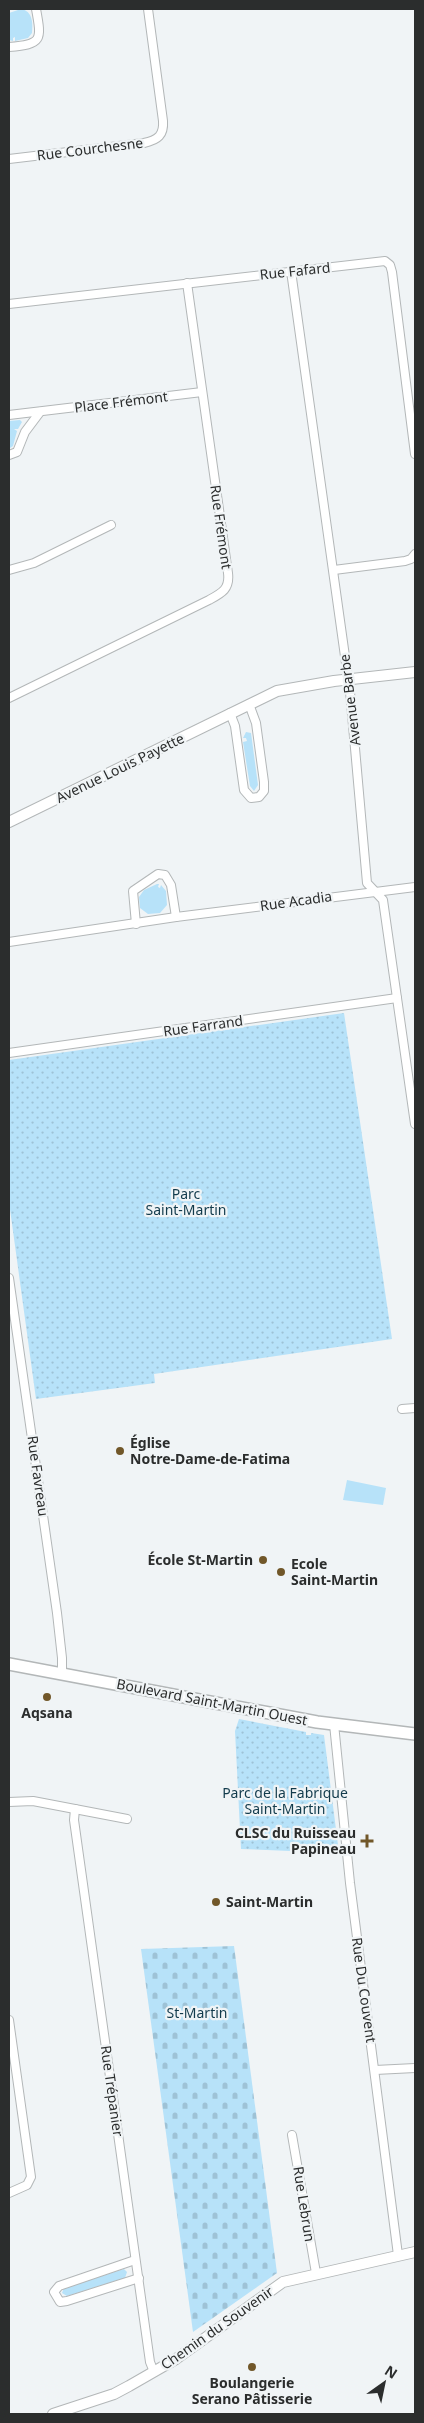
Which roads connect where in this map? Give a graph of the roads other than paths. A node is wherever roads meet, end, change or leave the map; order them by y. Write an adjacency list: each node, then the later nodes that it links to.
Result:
1 (36, 9): 3 (street)
2 (148, 9): 4 (street, Rue Courchesne)
3 (9, 47)
4 (9, 159)
5 (291, 271): 6 (street, Rue Fafard); 11 (street, Rue Fafard); 16 (street, Avenue Barbe)
6 (187, 283): 7 (street, Rue Fafard); 8 (street, Rue Frémont)
7 (9, 304)
8 (202, 392): 9 (street, Place Frémont); 19 (street, Rue Frémont)
9 (40, 412): 10 (street, Place Frémont); 12 (street)
10 (9, 414)
11 (415, 454)
12 (9, 455)
13 (111, 525): 15 (street)
14 (415, 554): 16 (street)
15 (9, 570)
16 (334, 570): 18 (street, Avenue Barbe)
17 (415, 672): 18 (street, Avenue Louis Payette)
18 (348, 679): 20 (street, Avenue Louis Payette); 24 (street, Avenue Barbe)
19 (9, 698)
20 (249, 704): 21 (street, Avenue Louis Payette); 21 (street)
21 (230, 713): 22 (street, Avenue Louis Payette)
22 (9, 822)
23 (415, 886): 24 (street, Rue Acadia)
24 (375, 890): 25 (street, Rue Acadia); 28 (street, Avenue Barbe)
25 (176, 917): 26 (street, Rue Acadia); 26 (street)
26 (136, 924): 27 (street, Rue Acadia)
27 (9, 942)
28 (397, 998): 29 (street, Rue Farrand); 30 (street, Avenue Barbe)
29 (9, 1053)
30 (415, 1124)
31 (9, 1278): 32 (street, Rue Favreau)
32 (10, 1304): 36 (street, Rue Favreau)
33 (415, 1408): 34 (street)
34 (402, 1409)
35 (9, 1664): 36 (main road, Boulevard Saint-Martin Ouest)
36 (62, 1674): 37 (main road, Boulevard Saint-Martin Ouest)
37 (334, 1724): 38 (main road, Boulevard Saint-Martin Ouest); 44 (street, Rue Du Couvent)
38 (415, 1734)
39 (9, 1802): 40 (street)
40 (75, 1809): 41 (street); 49 (street, Rue Trépanier)
41 (127, 1819)
42 (9, 2020): 46 (street)
43 (415, 2068): 44 (street)
44 (374, 2070): 48 (street, Rue Du Couvent)
45 (292, 2135): 50 (street, Rue Lebrun)
46 (9, 2193)
47 (415, 2252): 48 (street, Chemin du Souvenir)
48 (398, 2255): 50 (street, Chemin du Souvenir)
49 (136, 2260): 51 (street, Rue Trépanier); 51 (street)
50 (316, 2273): 52 (street, Chemin du Souvenir)
51 (139, 2278): 52 (street, Rue Trépanier)
52 (154, 2372): 53 (street, Chemin du Souvenir)
53 (60, 2413)

